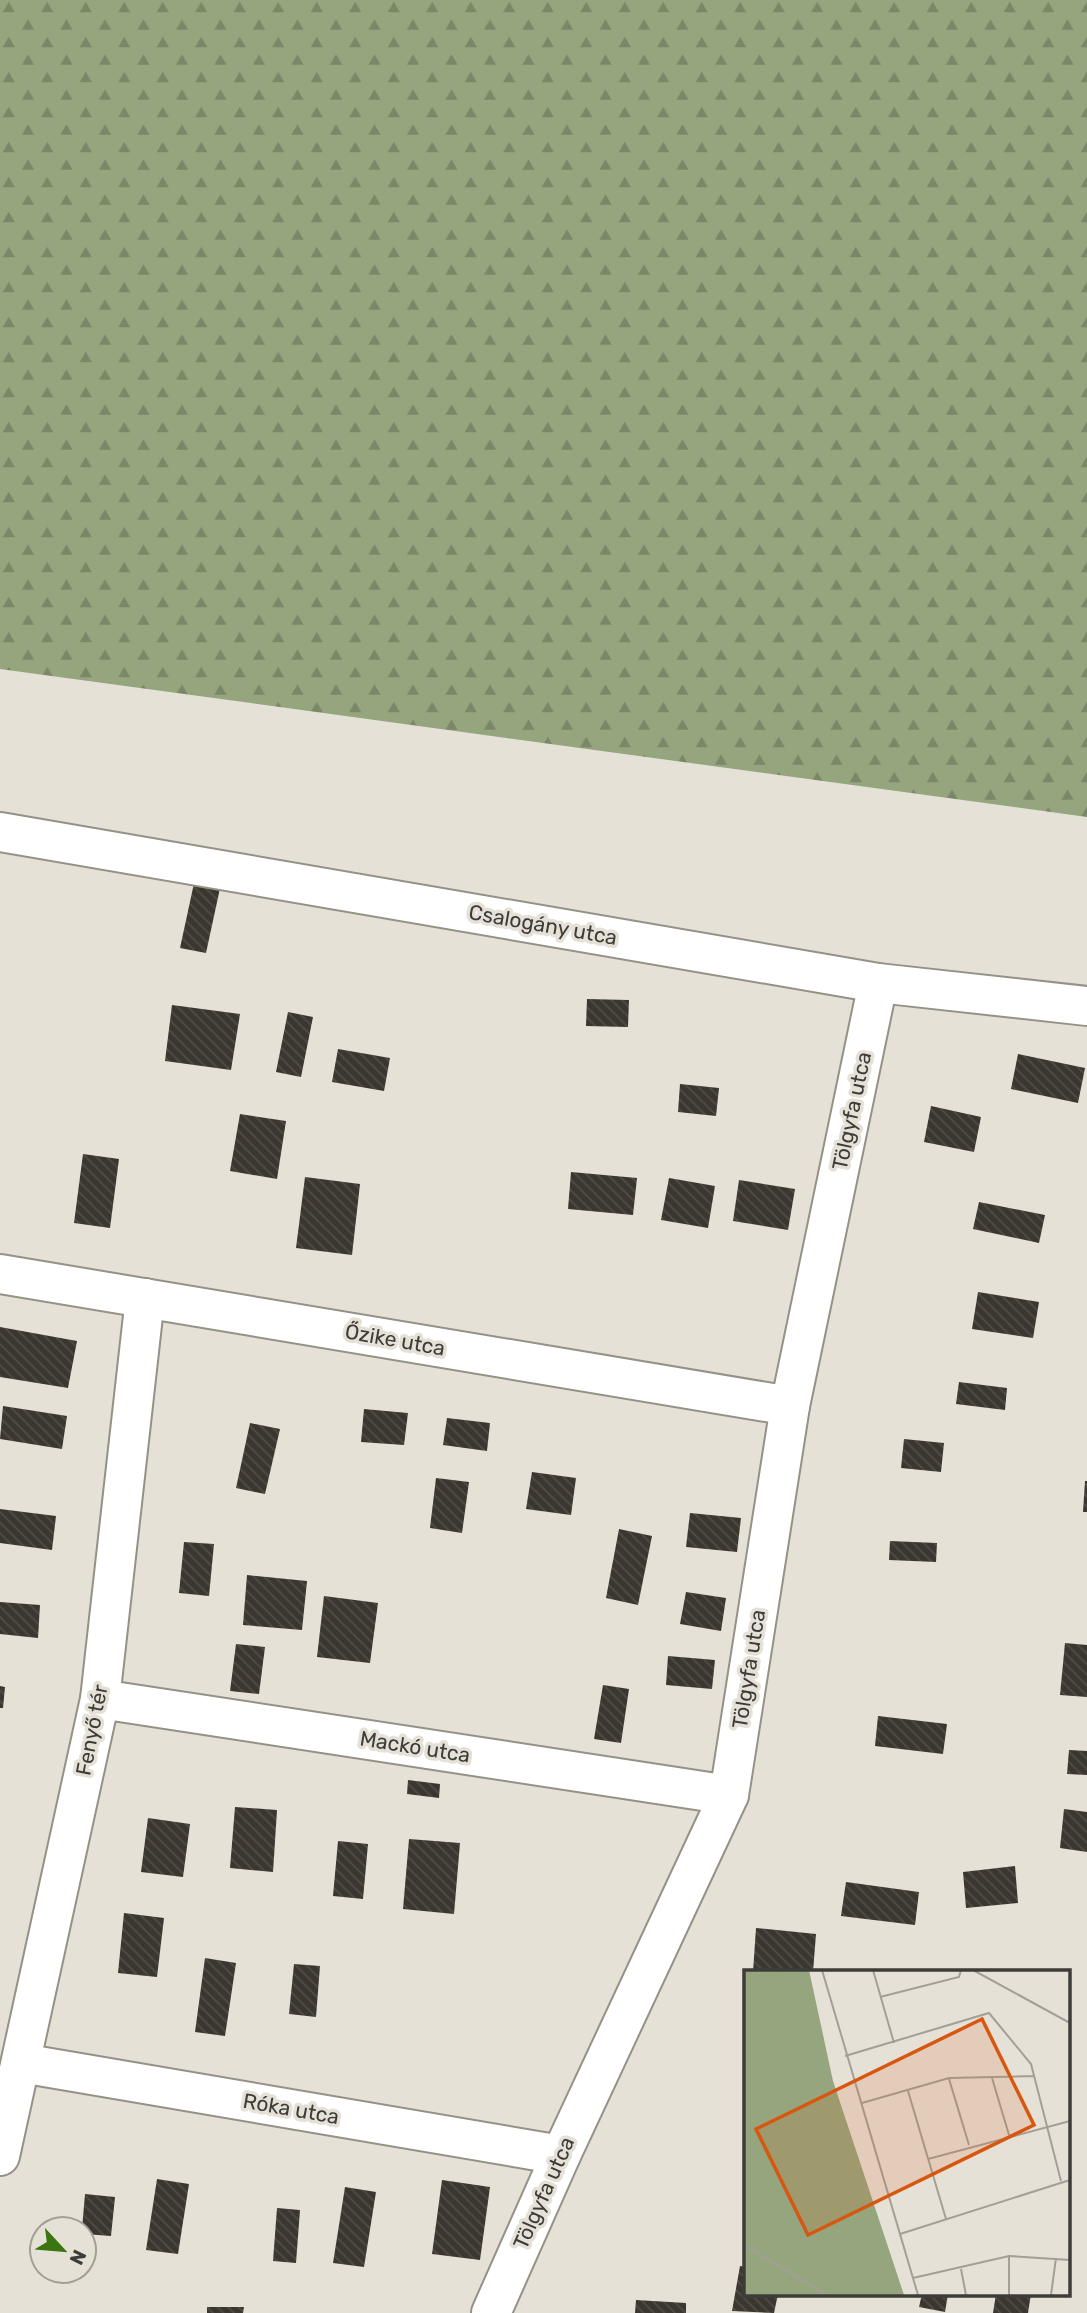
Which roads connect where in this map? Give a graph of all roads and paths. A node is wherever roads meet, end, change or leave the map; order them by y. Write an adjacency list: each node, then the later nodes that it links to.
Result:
1 (0, 832): 2 (street, Csalogány utca)
2 (878, 983): 3 (street, Csalogány utca); 6 (street, Tölgyfa utca)
3 (1087, 1006)
4 (0, 1274): 5 (street, Őzike utca)
5 (145, 1298): 6 (street, Őzike utca); 7 (street, Fenyő tér)
6 (790, 1406): 8 (street, Tölgyfa utca)
7 (100, 1699): 8 (street, Mackó utca); 9 (street, Fenyő tér)
8 (729, 1794): 10 (street, Tölgyfa utca)
9 (21, 2063): 10 (street, Róka utca); 11 (street, Fenyő tér)
10 (561, 2155): 12 (street, Tölgyfa utca)
11 (0, 2156)
12 (491, 2313)

